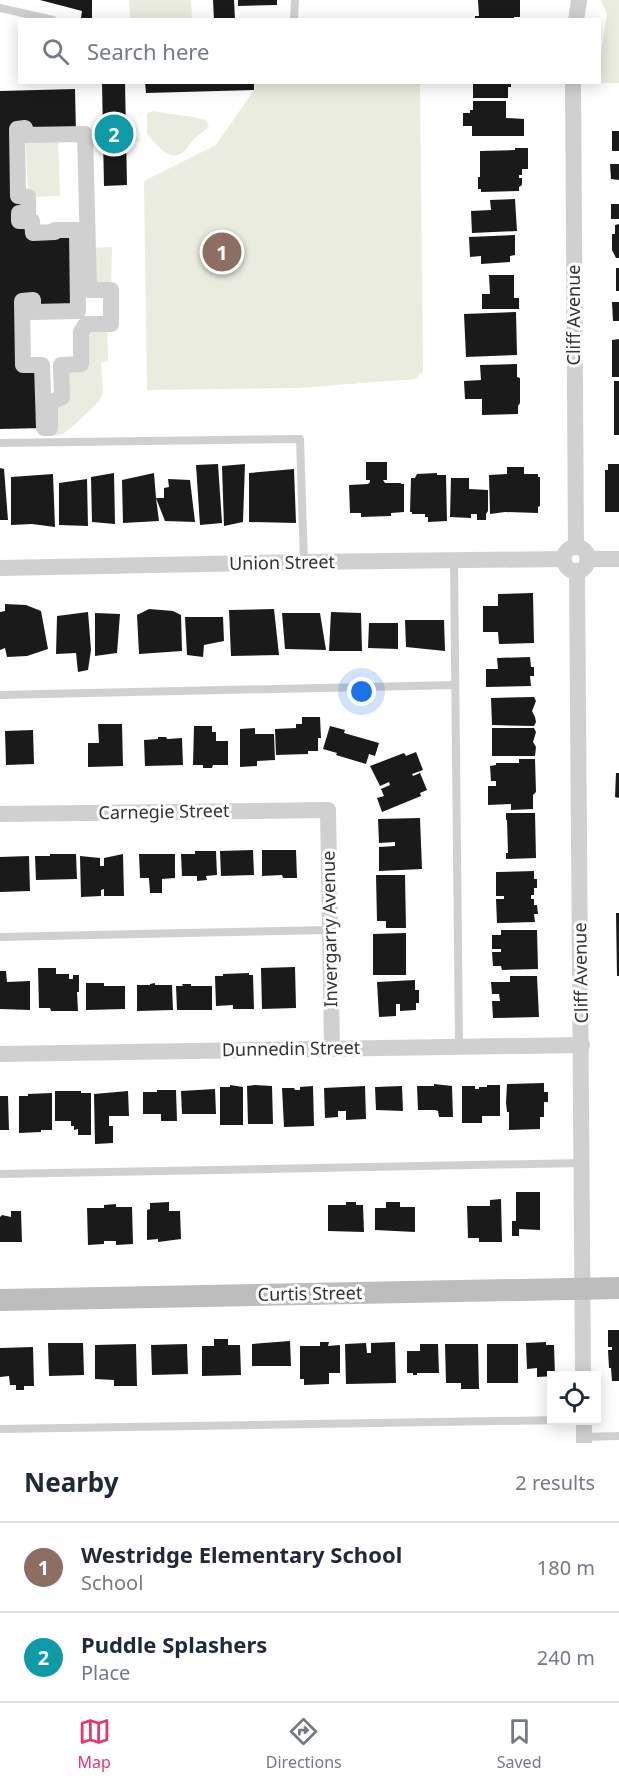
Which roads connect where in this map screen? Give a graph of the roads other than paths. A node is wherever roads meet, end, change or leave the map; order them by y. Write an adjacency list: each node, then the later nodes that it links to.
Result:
1 (295, 0): 5 (lane)
2 (579, 1): 6 (street)
3 (0, 8): 4 (lane)
4 (44, 18)
5 (294, 18)
6 (576, 18)
7 (573, 84): 10 (street, Cliff Avenue)
8 (85, 134): 8 (street)
9 (0, 443): 13 (lane)
10 (576, 559): 11 (street, Union Street); 12 (street, Union Street); 21 (street, Cliff Avenue)
11 (619, 559)
12 (454, 560): 13 (street, Union Street); 15 (lane)
13 (304, 562): 14 (street, Union Street)
14 (0, 568)
15 (455, 686): 16 (lane); 22 (lane)
16 (0, 695)
17 (328, 810): 18 (street, Carnegie Street); 19 (street, Invergarry Avenue)
18 (0, 814)
19 (330, 930): 20 (lane); 23 (street, Invergarry Avenue)
20 (0, 937)
21 (582, 1045): 22 (street, Dunnedin Street); 25 (street, Cliff Avenue)
22 (459, 1046): 23 (street, Dunnedin Street)
23 (332, 1048): 24 (street, Dunnedin Street)
24 (0, 1054)
25 (582, 1162): 26 (lane); 28 (street, Cliff Avenue)
26 (0, 1174)
27 (619, 1288): 28 (street, Curtis Street)
28 (583, 1289): 29 (street, Curtis Street); 30 (street, Cliff Avenue)
29 (0, 1300)
30 (583, 1371)
31 (547, 1420): 32 (lane)
32 (0, 1429)
33 (584, 1430): 34 (lane)
34 (619, 1436)

